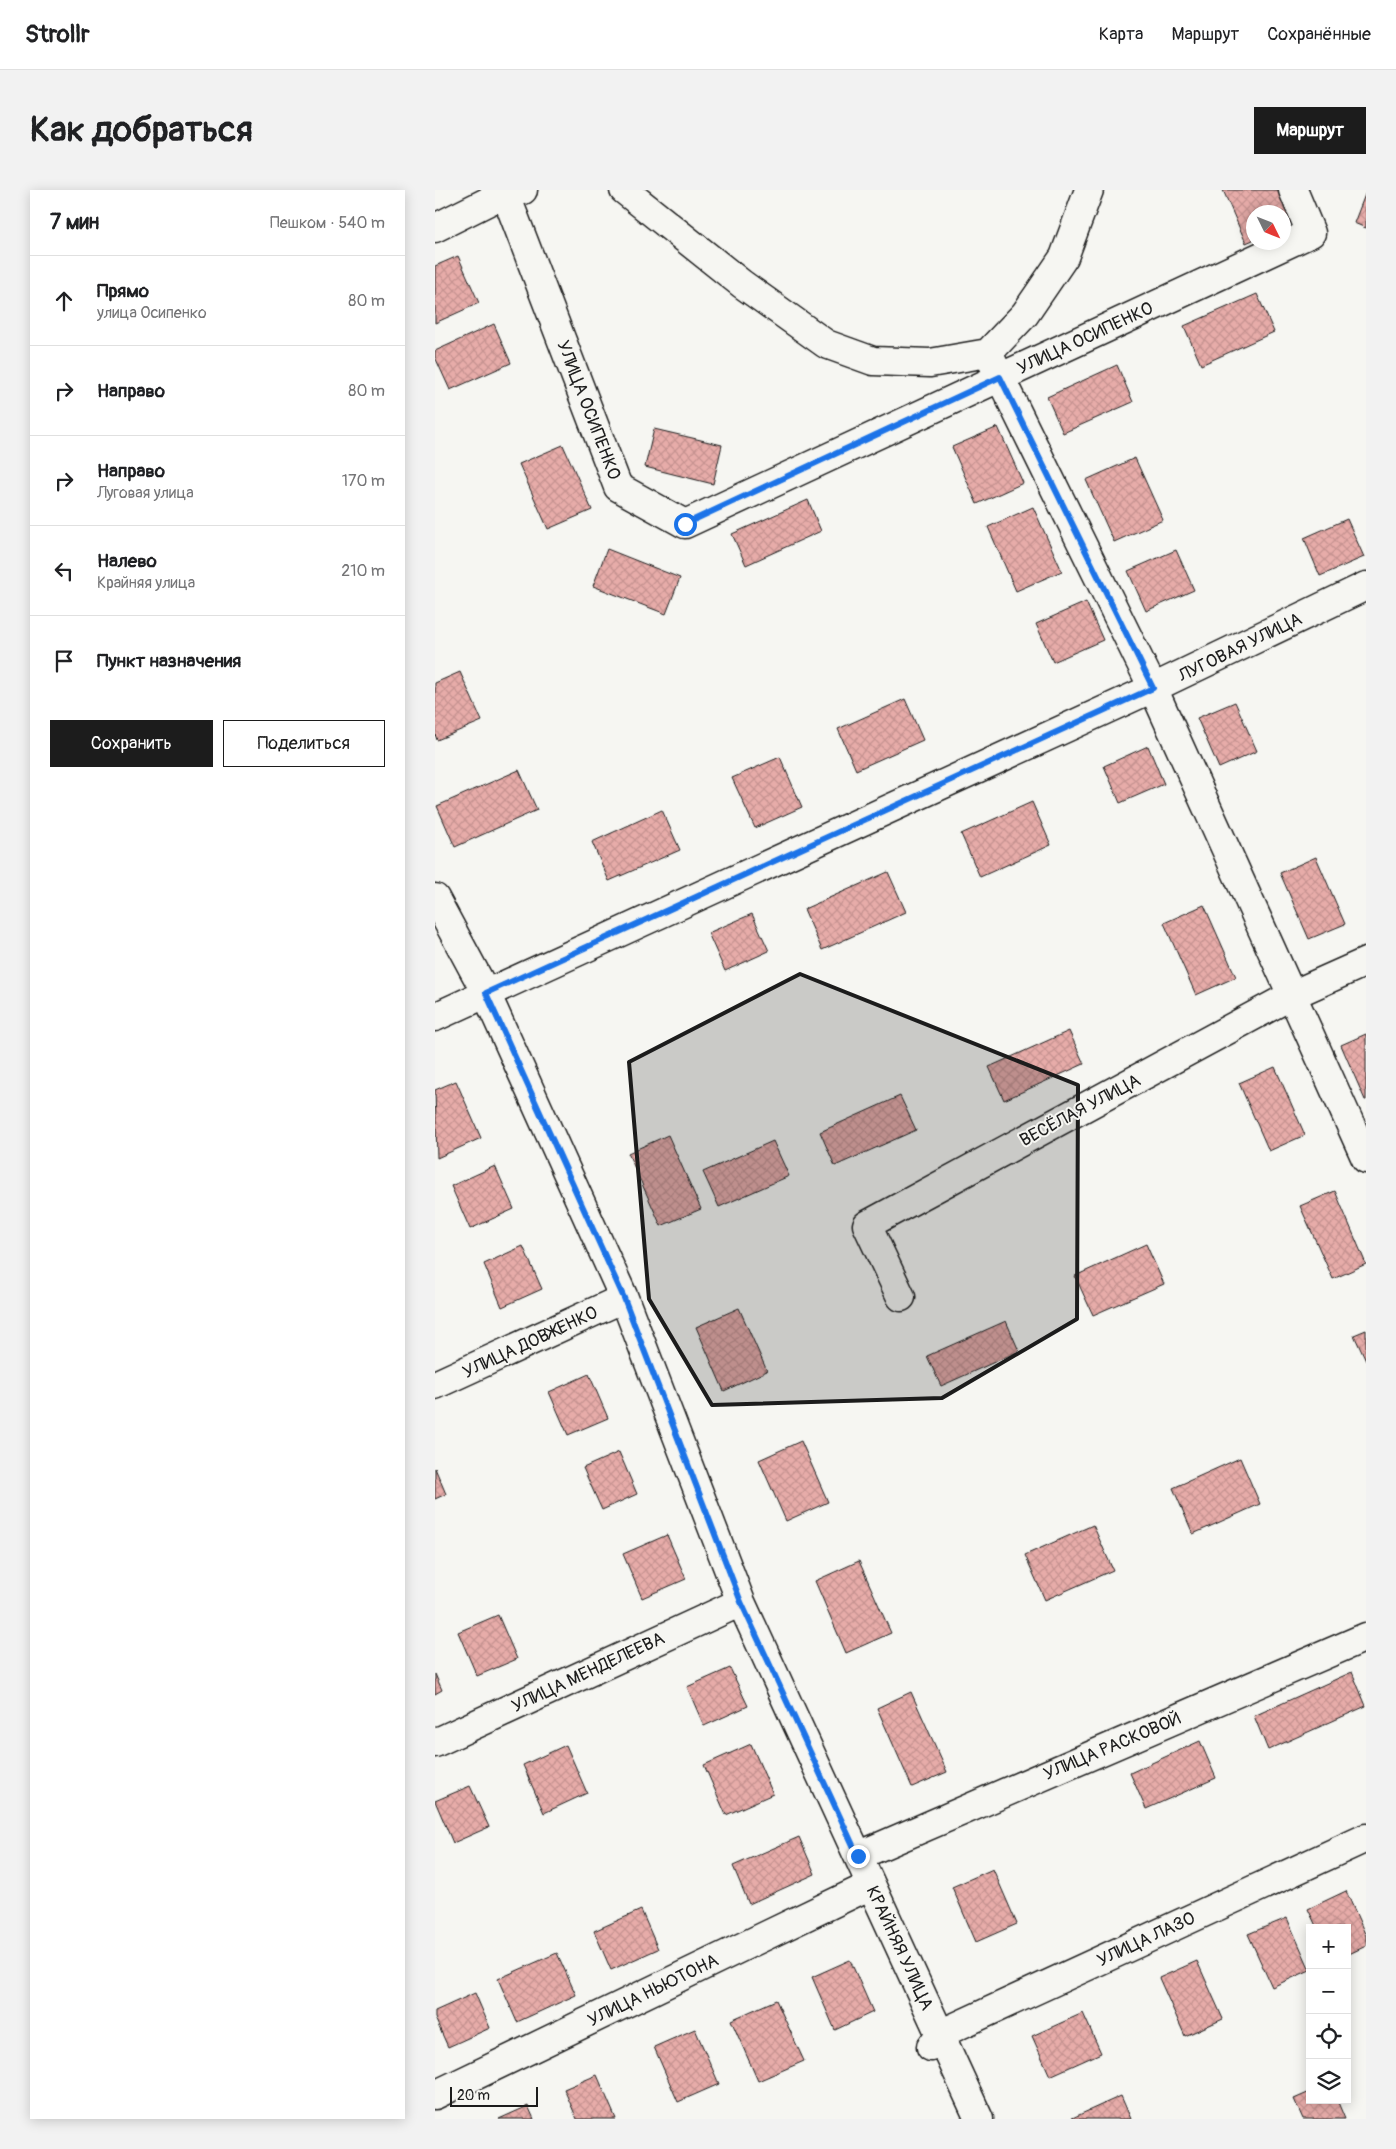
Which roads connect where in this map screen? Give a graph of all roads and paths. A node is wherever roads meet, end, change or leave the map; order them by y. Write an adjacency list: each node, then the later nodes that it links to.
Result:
1 (624, 190): 6 (street)
2 (1089, 190): 6 (street)
3 (1293, 190): 6 (street, УЛИЦА ОСИПЕНКО)
4 (510, 191): 5 (street); 6 (street, УЛИЦА ОСИПЕНКО)
5 (435, 228)
6 (994, 365): 8 (street)
7 (1366, 586): 8 (street, ЛУГОВАЯ УЛИЦА)
8 (1153, 688): 11 (street, ЛУГОВАЯ УЛИЦА); 12 (street)
9 (435, 898): 11 (street, КРАЙНЯЯ УЛИЦА)
10 (1366, 962): 12 (street, ВЕСЁЛАЯ УЛИЦА)
11 (486, 993): 13 (street, ЛУГОВАЯ УЛИЦА); 15 (street, КРАЙНЯЯ УЛИЦА)
12 (1292, 995): 14 (street); 16 (street, ВЕСЁЛАЯ УЛИЦА)
13 (435, 1017)
14 (1366, 1160)
15 (624, 1298): 17 (street, УЛИЦА ДОВЖЕНКО); 18 (street, КРАЙНЯЯ УЛИЦА)
16 (901, 1298)
17 (435, 1385)
18 (741, 1602): 20 (street, УЛИЦА МЕНДЕЛЕЕВА); 22 (street, КРАЙНЯЯ УЛИЦА)
19 (1366, 1637): 22 (street, УЛИЦА РАСКОВОЙ)
20 (435, 1743)
21 (1366, 1838): 24 (street, УЛИЦА ЛАЗО)
22 (858, 1856): 23 (street, КРАЙНЯЯ УЛИЦА)
23 (871, 1885): 24 (street, КРАЙНЯЯ УЛИЦА); 25 (street, УЛИЦА НЬЮТОНА)
24 (935, 2040): 26 (street, КРАЙНЯЯ УЛИЦА)
25 (435, 2094)
26 (979, 2119)

